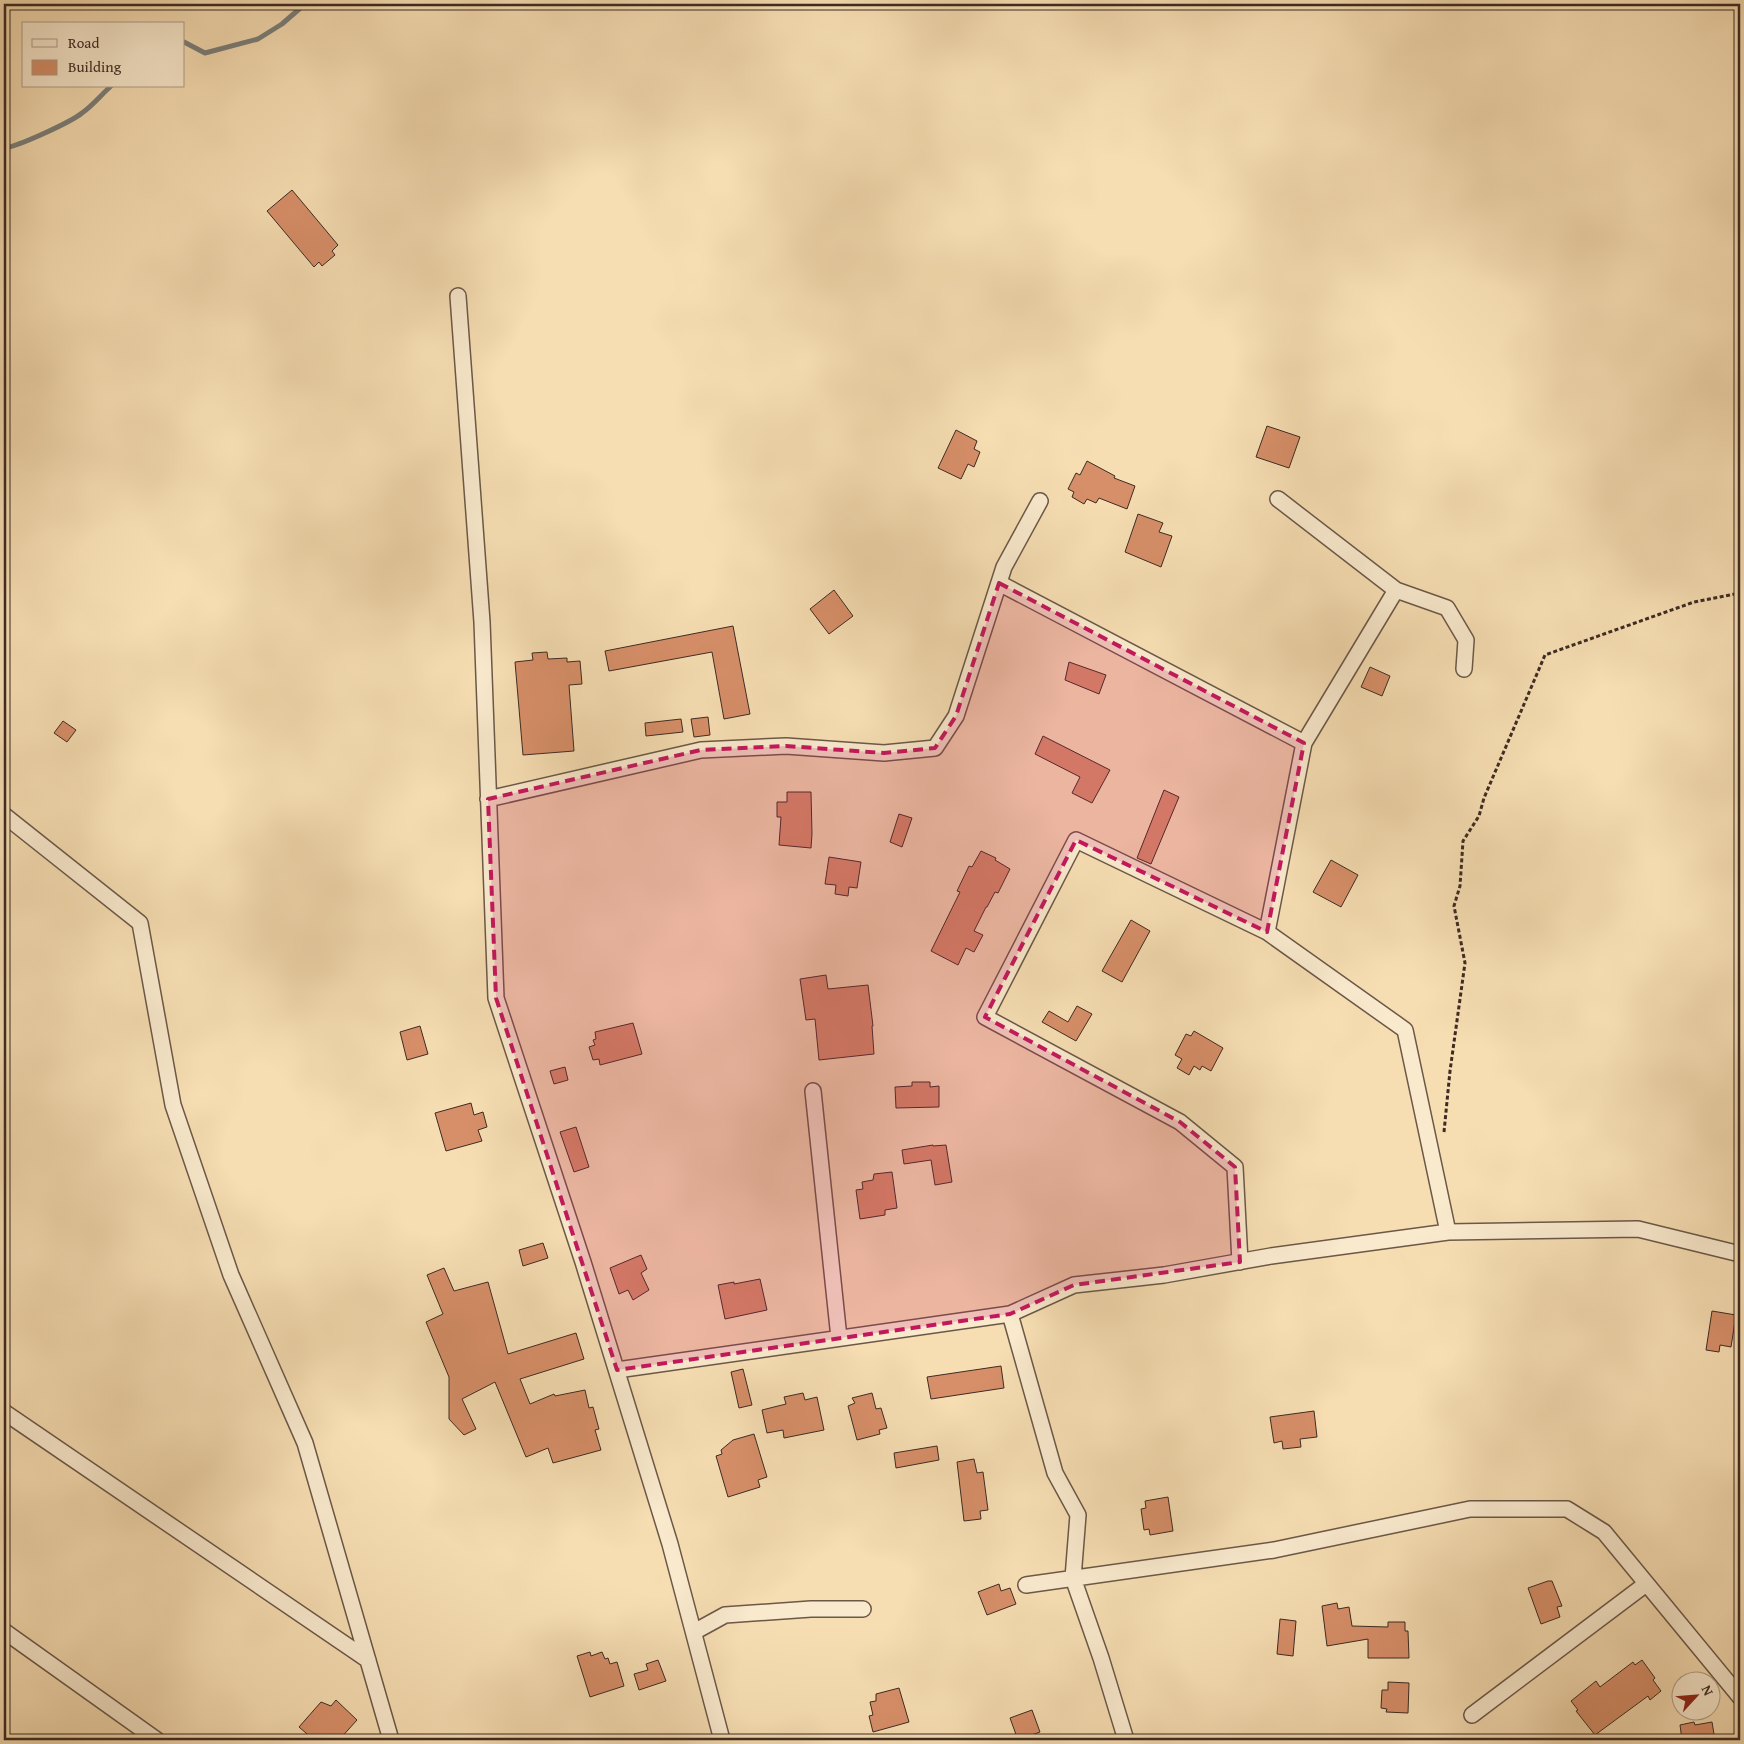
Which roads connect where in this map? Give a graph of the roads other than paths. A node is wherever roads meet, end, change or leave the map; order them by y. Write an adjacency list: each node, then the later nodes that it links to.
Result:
1 (458, 296): 8 (street)
2 (1278, 499): 5 (street)
3 (1040, 501): 4 (street)
4 (999, 583): 7 (street); 8 (street)
5 (1396, 590): 6 (street); 7 (street)
6 (1464, 669)
7 (1304, 743): 10 (street)
8 (488, 799): 17 (street)
9 (4, 814): 25 (street)
10 (1267, 932): 12 (street); 14 (street)
11 (813, 1091): 16 (street)
12 (1448, 1232): 13 (street); 14 (street)
13 (1740, 1254)
14 (1240, 1262): 15 (street)
15 (1010, 1314): 16 (street); 19 (street)
16 (840, 1338): 17 (street)
17 (616, 1370): 24 (street)
18 (4, 1412): 25 (street)
19 (1073, 1578): 20 (street); 21 (street); 31 (street)
20 (1646, 1584): 26 (street); 27 (street)
21 (1026, 1585)
22 (863, 1609): 24 (street)
23 (4, 1631): 28 (street)
24 (694, 1632): 30 (street)
25 (368, 1660): 29 (street)
26 (1740, 1697)
27 (1472, 1715)
28 (157, 1740)
29 (391, 1740)
30 (722, 1740)
31 (1126, 1740)

